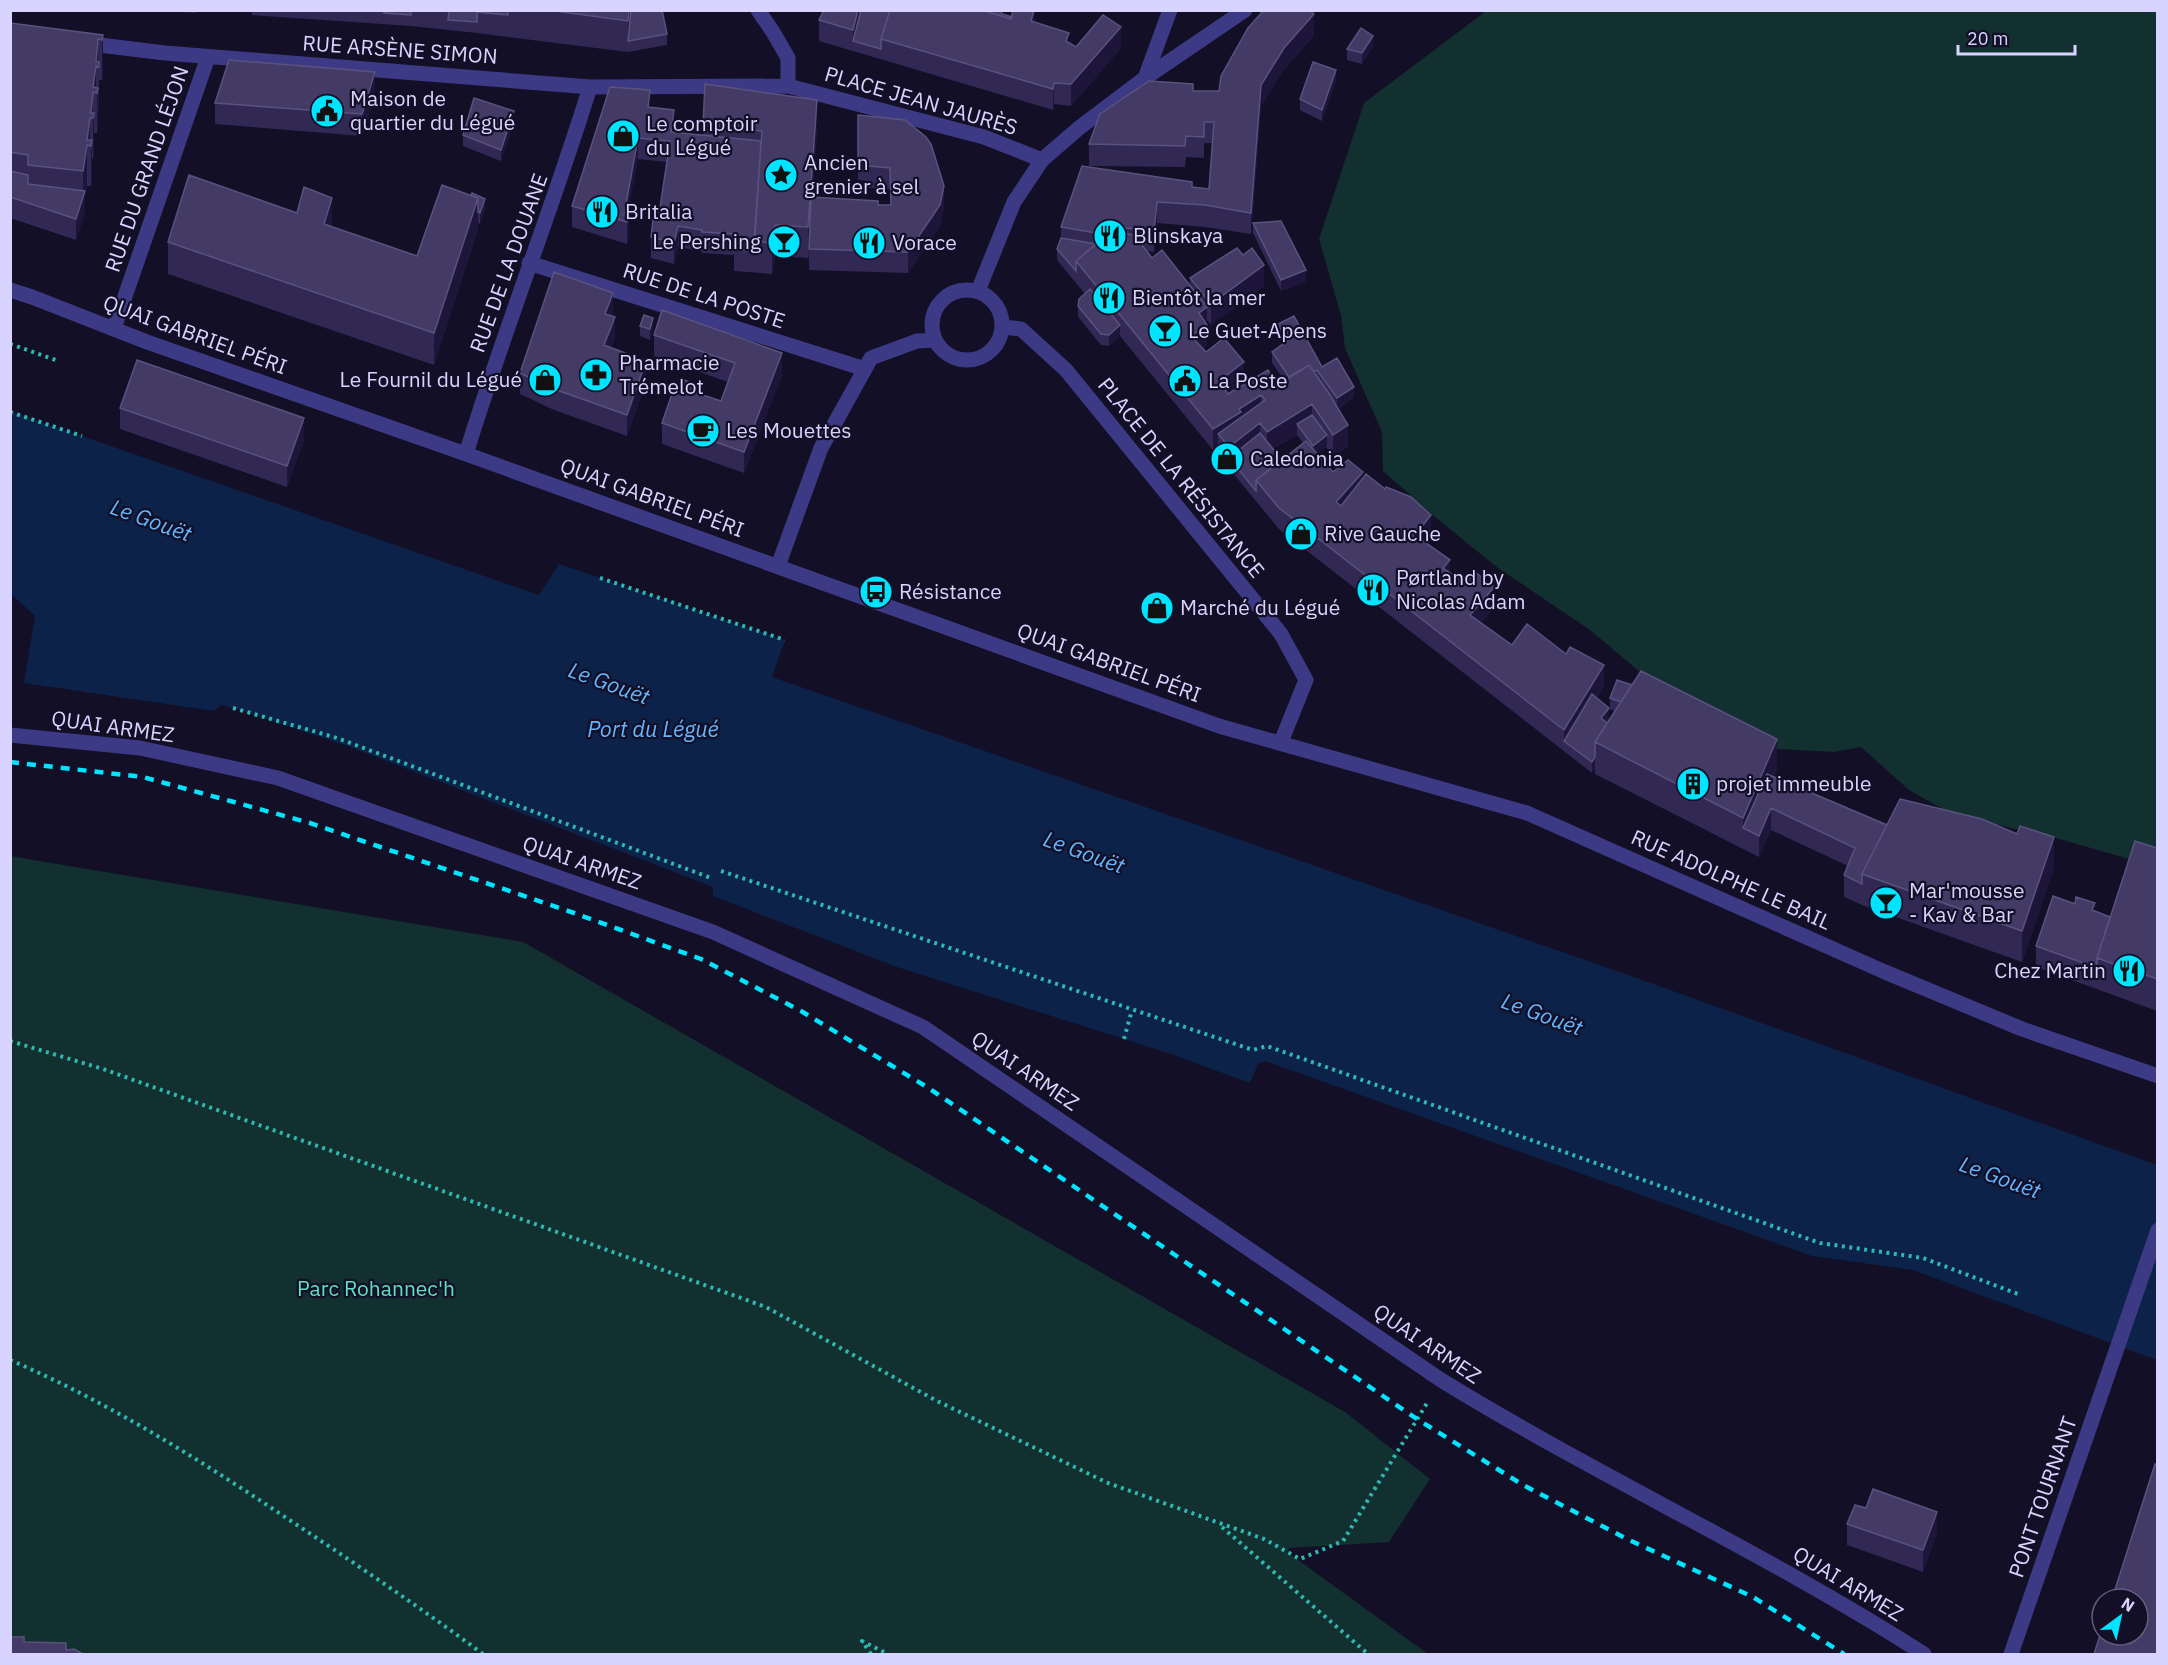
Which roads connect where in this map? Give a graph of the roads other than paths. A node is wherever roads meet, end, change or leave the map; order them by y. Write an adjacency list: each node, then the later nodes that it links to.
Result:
1 (758, 10): 7 (street)
2 (1170, 10): 6 (street)
3 (1245, 10): 6 (street)
4 (70, 41): 5 (street, RUE ARSÈNE SIMON)
5 (208, 57): 8 (street, RUE ARSÈNE SIMON); 14 (street, RUE DU GRAND LÉJON)
6 (1145, 78): 9 (street)
7 (788, 86): 8 (street, RUE ARSÈNE SIMON); 9 (street, PLACE JEAN JAURÈS)
8 (591, 87): 10 (street, RUE DE LA DOUANE)
9 (1042, 160): 12 (street)
10 (529, 263): 16 (street, RUE DE LA POSTE); 17 (street, RUE DE LA DOUANE)
11 (10, 290): 14 (street, QUAI GABRIEL PÉRI)
12 (978, 291): 13 (street); 15 (street)
13 (1003, 327): 15 (street); 20 (street, PLACE DE LA RÉSISTANCE)
14 (114, 328): 17 (street, QUAI GABRIEL PÉRI)
15 (935, 340): 16 (street)
16 (865, 369): 18 (street)
17 (466, 454): 18 (street, QUAI GABRIEL PÉRI)
18 (778, 566): 20 (street, QUAI GABRIEL PÉRI)
19 (10, 735): 23 (street, QUAI ARMEZ)
20 (1281, 742): 21 (street, RUE ADOLPHE LE BAIL)
21 (2157, 1076)
22 (2157, 1230): 24 (street, PONT TOURNANT)
23 (1924, 1654)
24 (2012, 1654)

